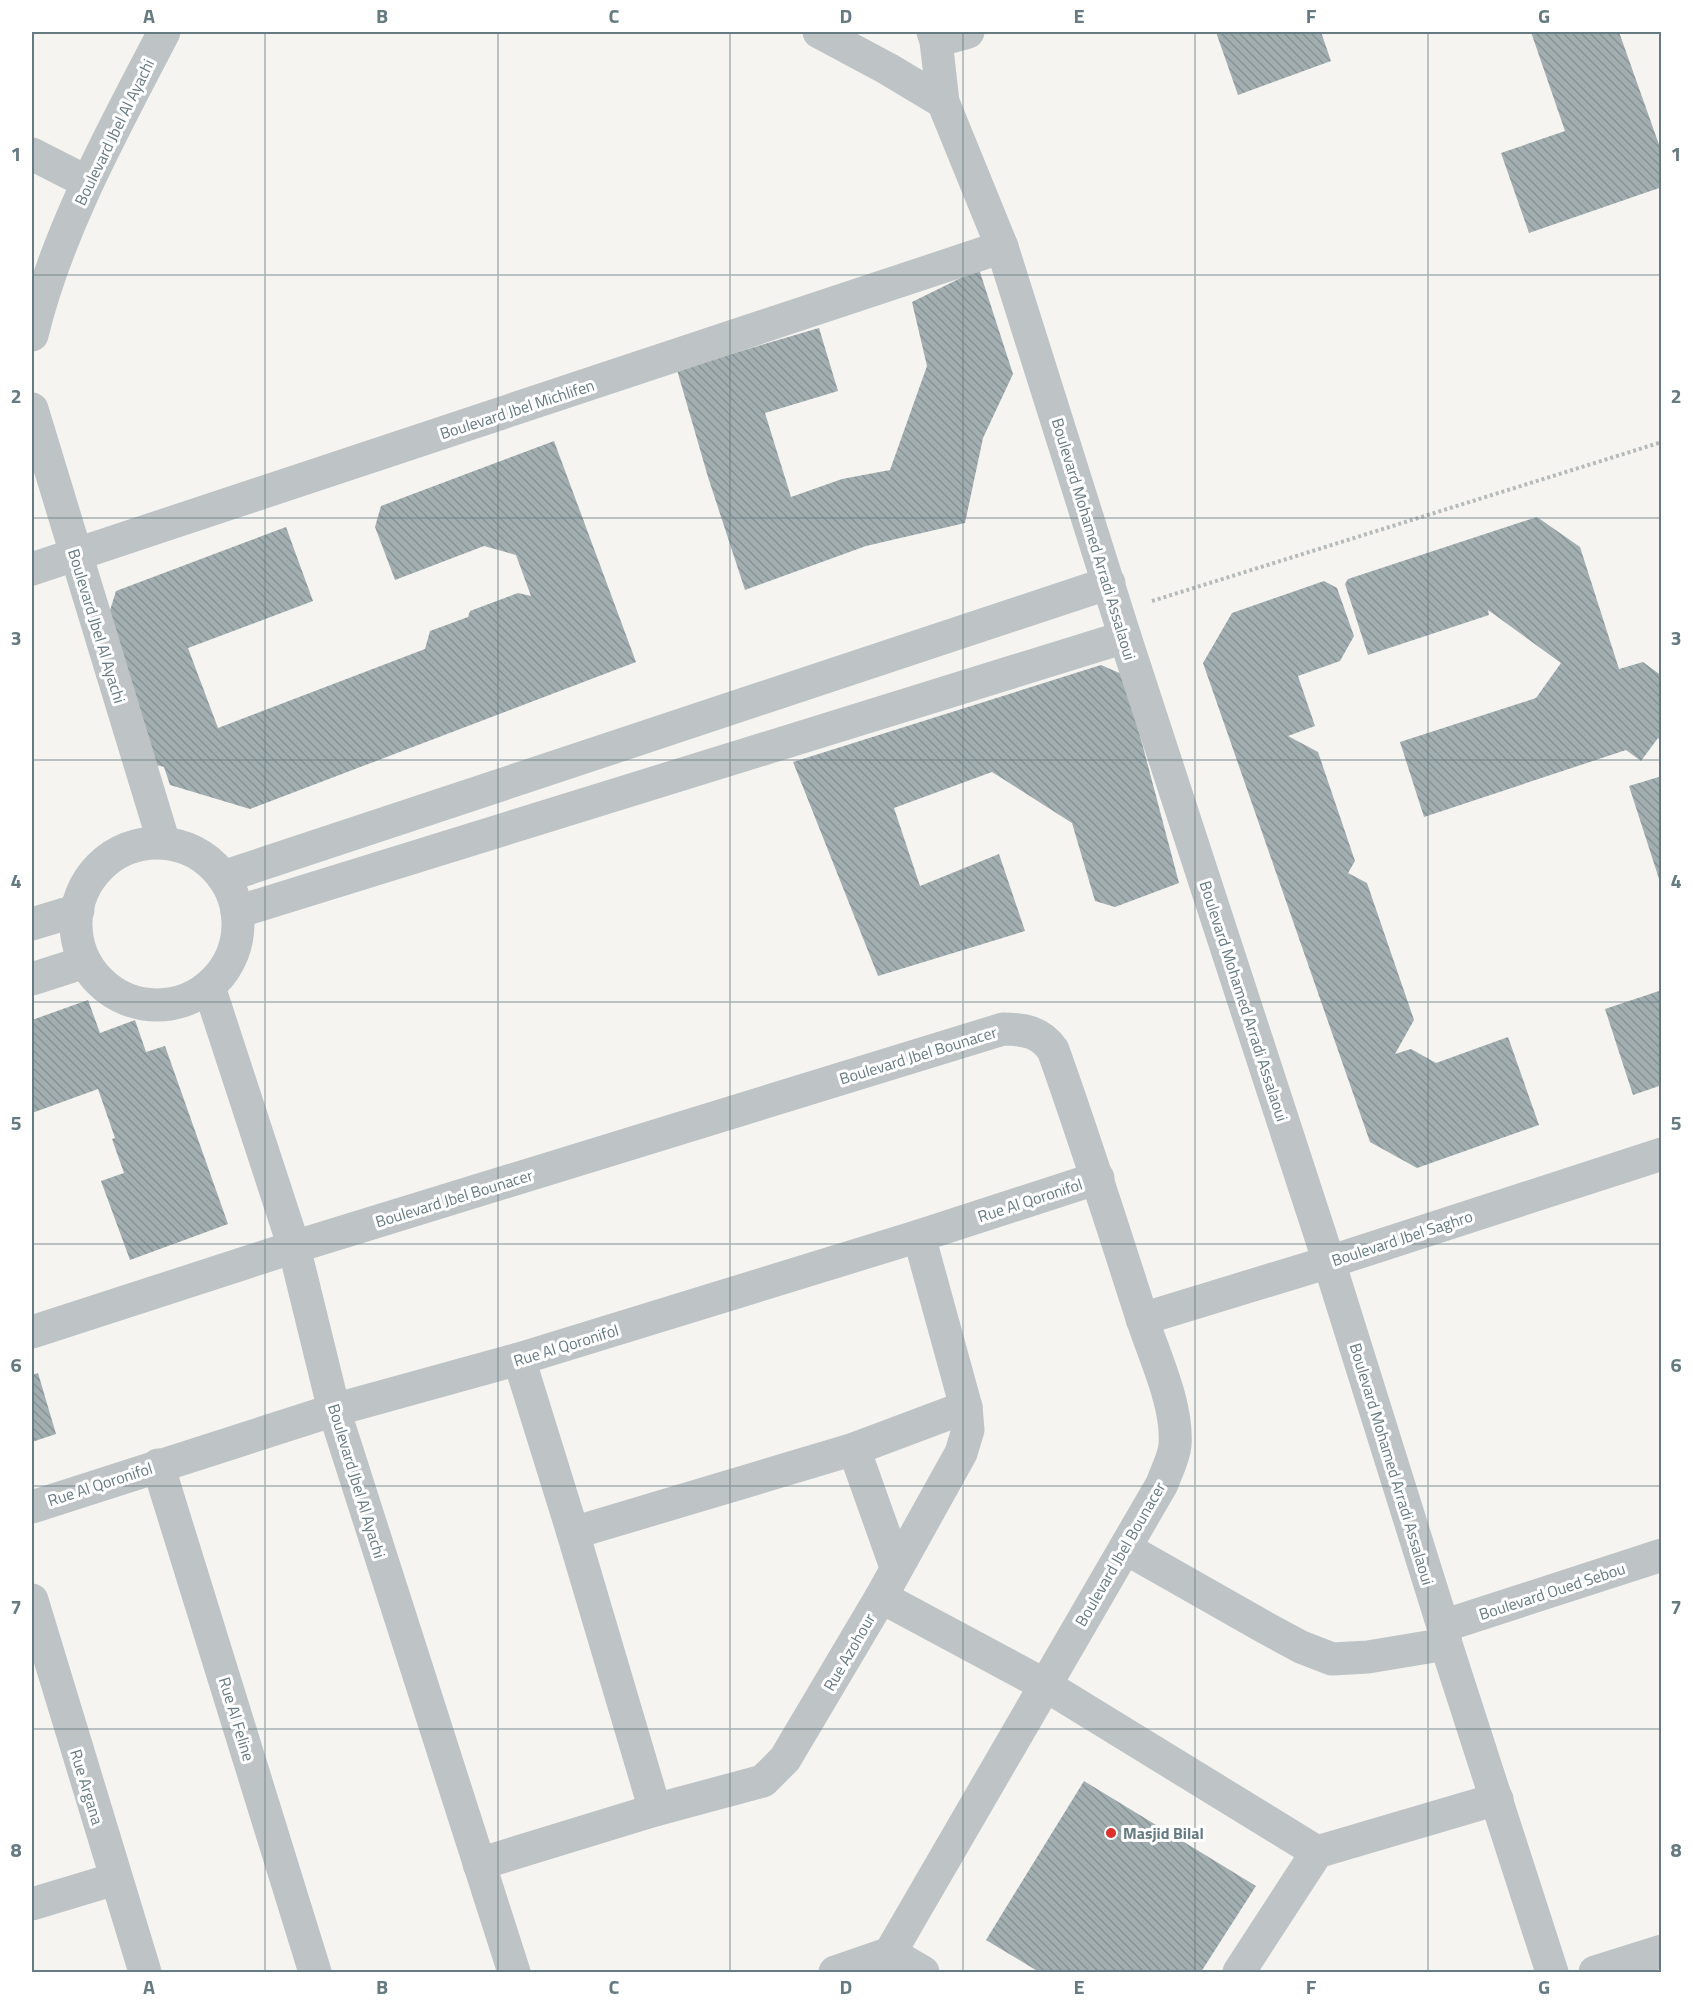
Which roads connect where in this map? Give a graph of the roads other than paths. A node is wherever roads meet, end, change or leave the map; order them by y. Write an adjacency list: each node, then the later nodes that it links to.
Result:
1 (164, 32): 7 (street, Boulevard Jbel Al Ayachi)
2 (819, 32): 5 (street)
3 (968, 32): 4 (street)
4 (935, 36): 5 (street, Boulevard Mohamed Arradi Assalaoui)
5 (944, 102): 8 (street, Boulevard Mohamed Arradi Assalaoui)
6 (32, 154): 7 (street)
7 (87, 182): 9 (street, Boulevard Jbel Al Ayachi)
8 (1002, 247): 11 (street, Boulevard Jbel Michlifen); 13 (street, Boulevard Mohamed Arradi Assalaoui)
9 (32, 335)
10 (32, 409): 11 (street, Boulevard Jbel Al Ayachi)
11 (75, 555): 12 (street, Boulevard Jbel Michlifen); 14 (street, Boulevard Jbel Al Ayachi)
12 (32, 569)
13 (1117, 611): 15 (street); 17 (street); 26 (street, Boulevard Mohamed Arradi Assalaoui)
14 (164, 843): 15 (street); 16 (street)
15 (223, 877): 17 (street)
16 (78, 910): 18 (street); 19 (street)
17 (237, 912): 21 (street)
18 (32, 924)
19 (85, 962): 20 (street); 21 (street)
20 (32, 979)
21 (209, 987): 25 (street, Boulevard Jbel Al Ayachi)
22 (1662, 1154): 26 (street, Boulevard Jbel Saghro)
23 (1098, 1178): 24 (street, Rue Al Qoronifol); 25 (street, Boulevard Jbel Bounacer); 27 (street, Boulevard Jbel Bounacer)
24 (919, 1236): 29 (street, Rue Al Qoronifol); 30 (street, Rue Azohour)
25 (294, 1247): 28 (street, Boulevard Jbel Bounacer); 31 (street, Boulevard Jbel Al Ayachi)
26 (1329, 1262): 27 (street, Boulevard Jbel Saghro); 41 (street, Boulevard Mohamed Arradi Assalaoui)
27 (1142, 1319): 36 (street, Boulevard Jbel Bounacer)
28 (32, 1332)
29 (519, 1359): 31 (street, Rue Al Qoronifol); 35 (street)
30 (966, 1407): 32 (street); 38 (street, Rue Azohour)
31 (334, 1410): 33 (street, Rue Al Qoronifol); 46 (street, Boulevard Jbel Al Ayachi)
32 (854, 1449): 35 (street); 38 (street)
33 (158, 1466): 34 (street, Rue Al Qoronifol); 52 (street, Rue Al Feline)
34 (32, 1507)
35 (573, 1533): 44 (street)
36 (1125, 1548): 41 (street, Boulevard Oued Sebou); 42 (street, Boulevard Jbel Bounacer)
37 (1662, 1555): 41 (street, Boulevard Oued Sebou)
38 (896, 1567): 39 (street, Rue Azohour)
39 (881, 1597): 42 (street); 44 (street, Rue Azohour)
40 (32, 1600): 47 (street, Rue Argana)
41 (1444, 1635): 43 (street, Boulevard Mohamed Arradi Assalaoui)
42 (1045, 1684): 45 (street); 50 (street, Boulevard Jbel Bounacer)
43 (1497, 1799): 45 (street); 57 (street, Boulevard Mohamed Arradi Assalaoui)
44 (655, 1810): 46 (street, Rue Azohour)
45 (1317, 1852): 56 (street)
46 (478, 1864): 53 (street, Boulevard Jbel Al Ayachi)
47 (115, 1879): 48 (street); 51 (street, Rue Argana)
48 (32, 1904)
49 (1662, 1951): 58 (street)
50 (890, 1953): 54 (street); 55 (street)
51 (144, 1972)
52 (315, 1972)
53 (514, 1972)
54 (835, 1972)
55 (923, 1972)
56 (1239, 1972)
57 (1552, 1972)
58 (1595, 1972)

